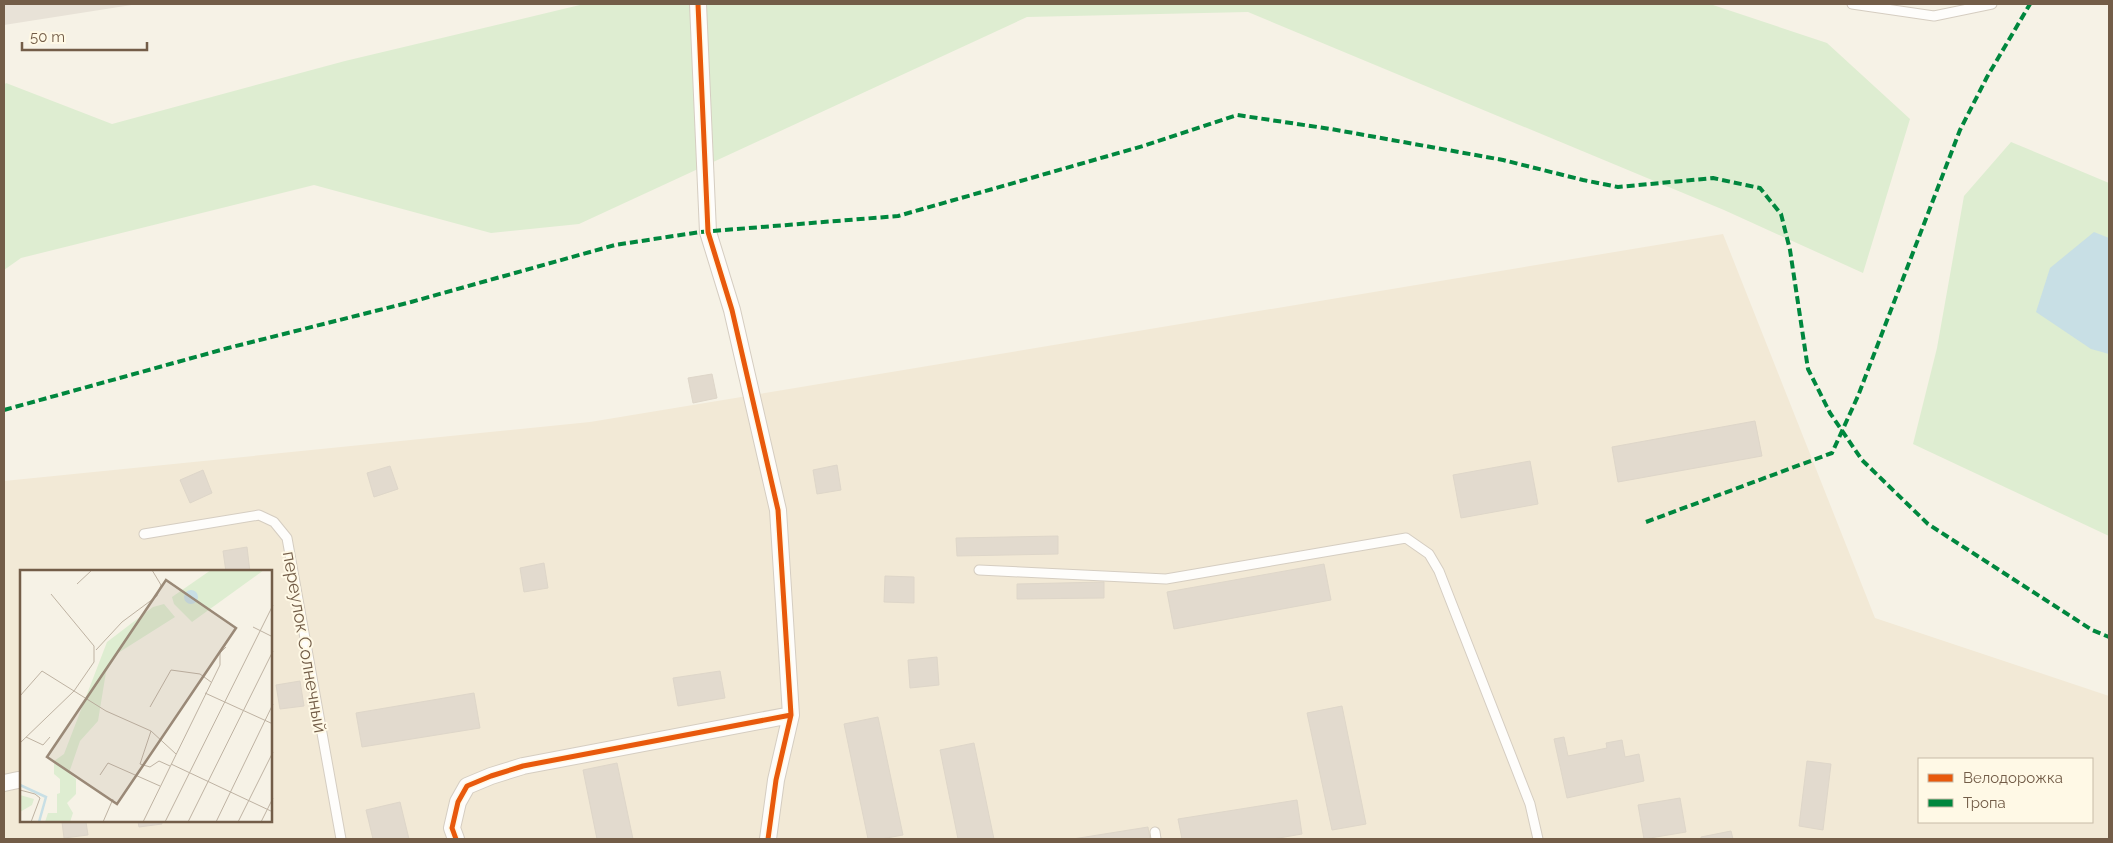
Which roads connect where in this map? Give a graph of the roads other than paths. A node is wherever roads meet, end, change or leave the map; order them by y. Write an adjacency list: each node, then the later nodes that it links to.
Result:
1 (698, 4): 6 (street)
2 (1852, 4): 3 (lane)
3 (1992, 4)
4 (144, 534): 7 (lane, переулок Солнечный)
5 (979, 570): 10 (lane)
6 (791, 715): 8 (street); 9 (street)
7 (341, 839)
8 (456, 839)
9 (768, 839)
10 (1538, 839)

